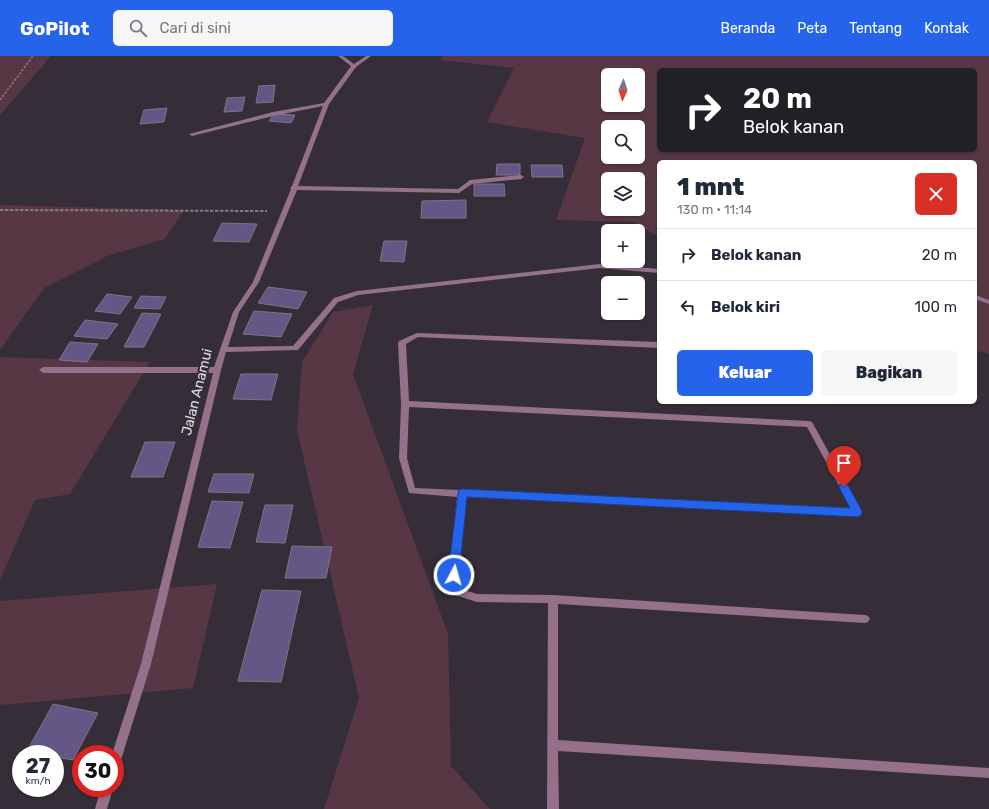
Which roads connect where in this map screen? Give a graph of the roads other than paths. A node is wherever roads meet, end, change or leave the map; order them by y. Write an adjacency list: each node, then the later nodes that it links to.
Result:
1 (340, 56): 3 (street)
2 (368, 56): 3 (street, Jalan Anamui)
3 (354, 66): 4 (street, Jalan Anamui)
4 (326, 104): 5 (street); 7 (street, Jalan Anamui)
5 (192, 134)
6 (521, 177): 7 (street)
7 (293, 188): 12 (street, Jalan Anamui)
8 (657, 271): 12 (street)
9 (977, 298): 10 (street)
10 (989, 302)
11 (657, 345): 15 (street)
12 (223, 350): 14 (street, Jalan Anamui)
13 (44, 370): 14 (street)
14 (217, 370): 19 (street, Jalan Anamui)
15 (405, 404): 16 (street); 16 (street)
16 (462, 493): 17 (street)
17 (553, 599): 18 (street); 20 (street)
18 (865, 619)
19 (121, 745)
20 (552, 745): 21 (street); 24 (street)
21 (989, 773)
22 (104, 797): 23 (street)
23 (101, 809)
24 (553, 809)

